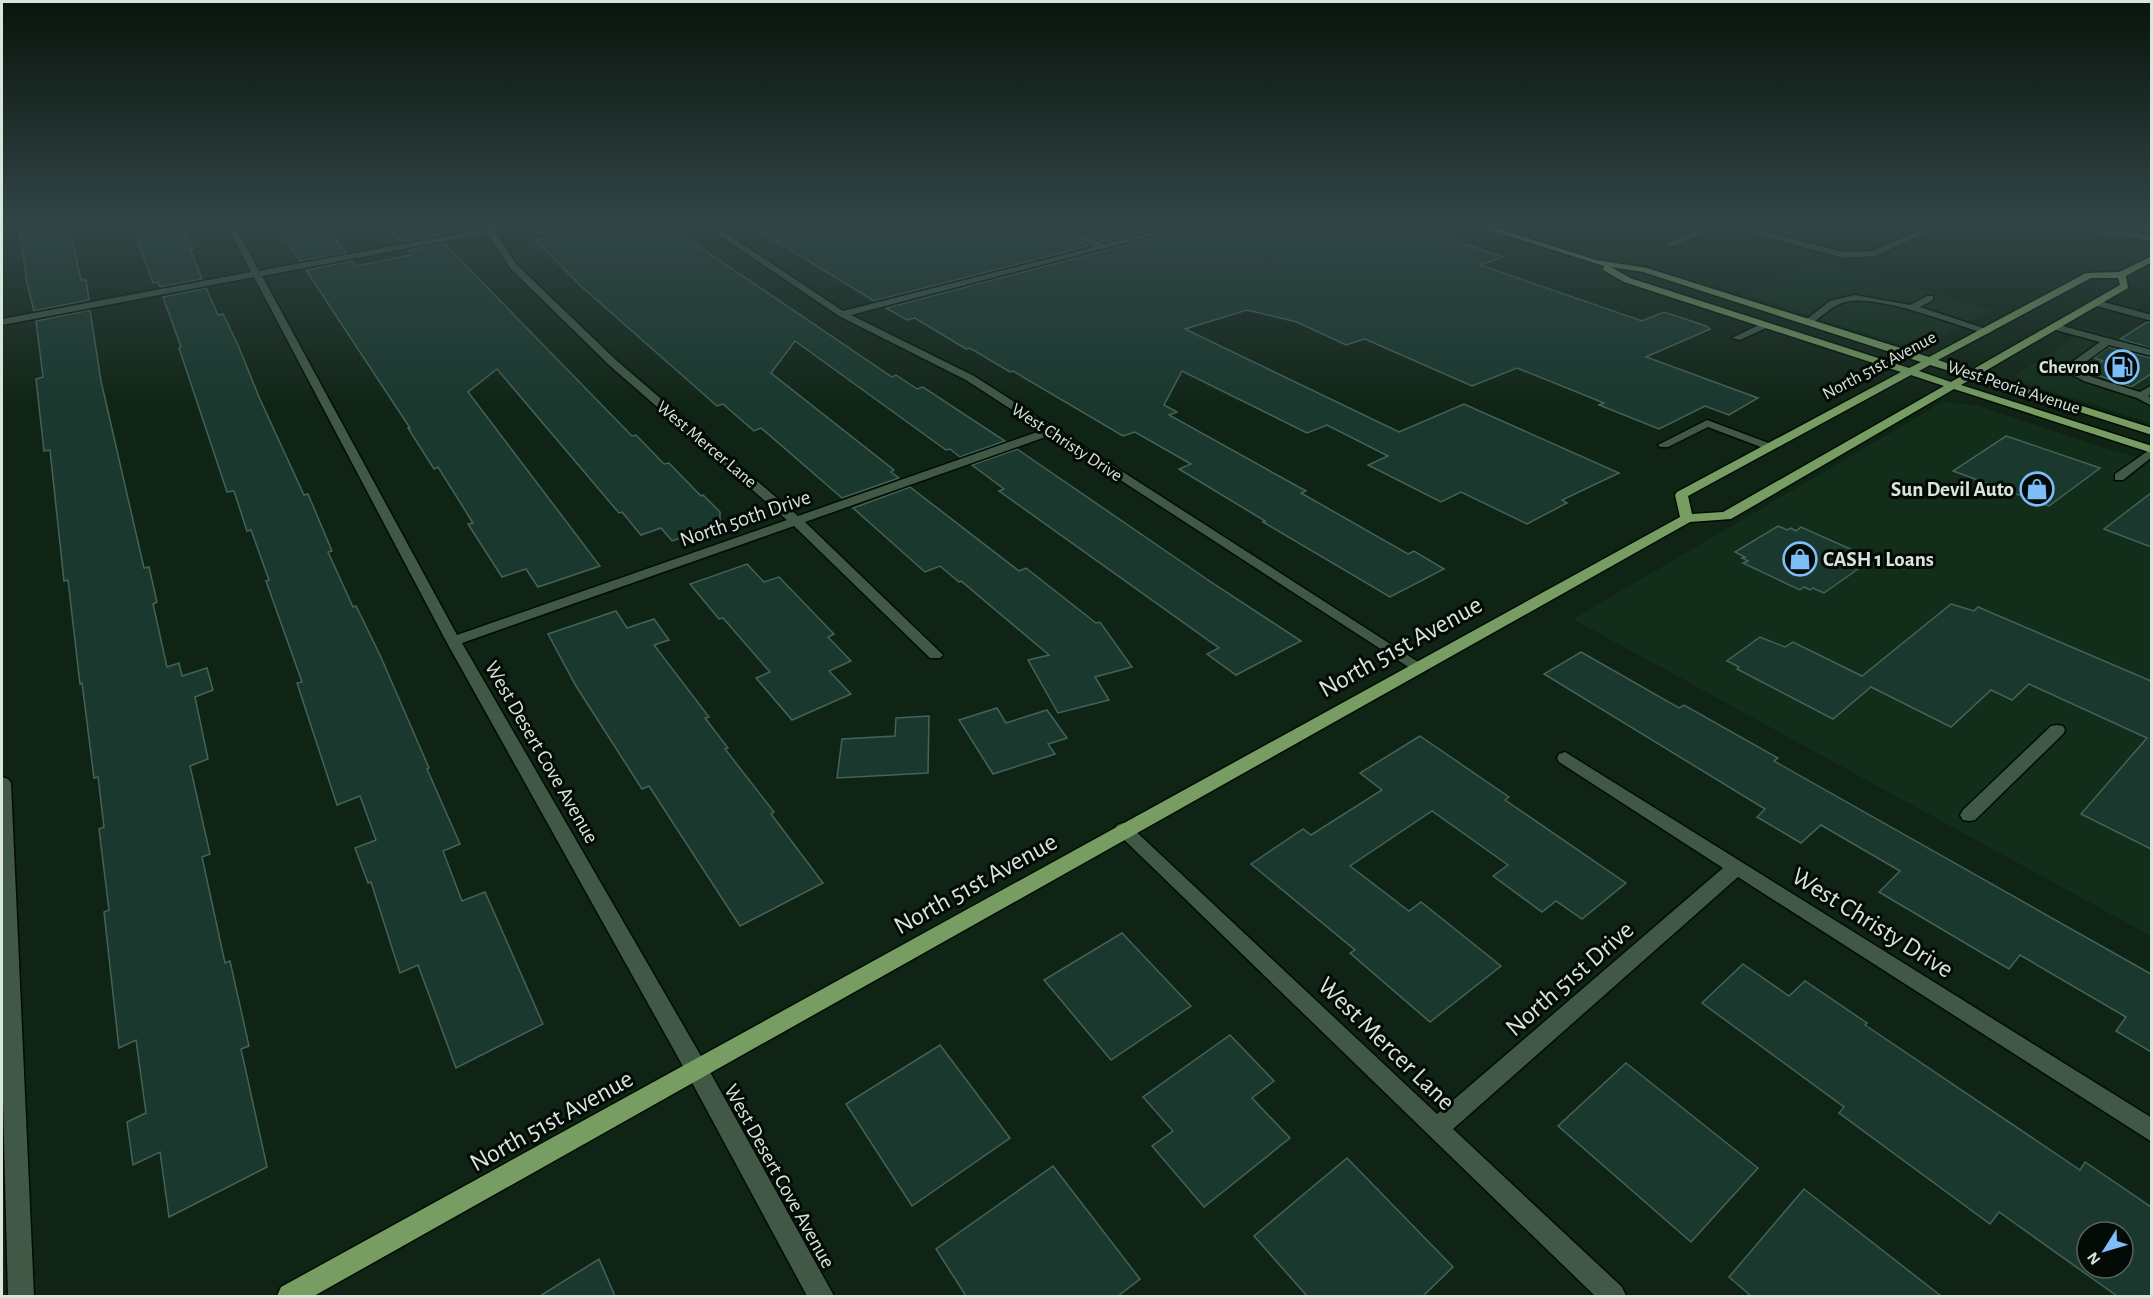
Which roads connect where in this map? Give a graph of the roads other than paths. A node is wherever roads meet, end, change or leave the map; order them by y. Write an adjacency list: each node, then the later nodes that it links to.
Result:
1 (190, 287): 15 (street)
2 (264, 287): 38 (street, West Desert Cove Avenue)
3 (534, 287): 37 (street, West Mercer Lane)
4 (801, 287): 13 (street, West Christy Drive)
5 (949, 287): 13 (street)
6 (1647, 287): 17 (main road, West Peoria Avenue)
7 (1696, 287): 16 (main road, West Peoria Avenue)
8 (2068, 287): 19 (main road, North 51st Avenue)
9 (2124, 287): 11 (main road, North 51st Avenue)
10 (1930, 298): 12 (street)
11 (2096, 303): 14 (street); 18 (main road, North 51st Avenue)
12 (1910, 309): 16 (street); 19 (street)
13 (842, 314): 30 (street, West Christy Drive)
14 (2151, 318)
15 (2, 322)
16 (1808, 322): 23 (main road, West Peoria Avenue)
17 (1765, 325): 20 (street); 24 (main road, West Peoria Avenue)
18 (2055, 327): 21 (street); 25 (main road, North 51st Avenue)
19 (1987, 331): 23 (main road, North 51st Avenue)
20 (1737, 338)
21 (2108, 341): 22 (street); 28 (street)
22 (2151, 353)
23 (1932, 361): 24 (main road, North 51st Avenue); 25 (main road, West Peoria Avenue)
24 (1912, 372): 26 (main road, West Peoria Avenue); 33 (main road, North 51st Avenue)
25 (1972, 374): 26 (main road, North 51st Avenue); 31 (main road, West Peoria Avenue)
26 (1952, 386): 34 (main road, West Peoria Avenue); 36 (main road, North 51st Avenue)
27 (2151, 388): 28 (street)
28 (2141, 396): 29 (street)
29 (2151, 403)
30 (1050, 432): 37 (street, North 50th Drive); 40 (street, West Christy Drive)
31 (2151, 432)
32 (1664, 445): 33 (street)
33 (1770, 447): 36 (main road, North 51st Avenue)
34 (2151, 451): 35 (street)
35 (2119, 477)
36 (1687, 518): 40 (main road, North 51st Avenue)
37 (796, 521): 38 (street, North 50th Drive); 39 (street, West Mercer Lane)
38 (453, 641): 47 (street, West Desert Cove Avenue)
39 (935, 655)
40 (1418, 667): 45 (main road, North 51st Avenue)
41 (2057, 730): 44 (street)
42 (1565, 759): 46 (street, West Christy Drive)
43 (2, 783): 50 (street)
44 (1969, 815)
45 (1123, 830): 47 (main road, North 51st Avenue); 48 (street, West Mercer Lane)
46 (1737, 867): 48 (street, North 51st Drive); 49 (street, West Christy Drive)
47 (696, 1070): 51 (main road, North 51st Avenue); 52 (street, West Desert Cove Avenue)
48 (1436, 1130): 53 (street, West Mercer Lane)
49 (2151, 1131)
50 (21, 1296)
51 (290, 1296)
52 (821, 1296)
53 (1613, 1296)

